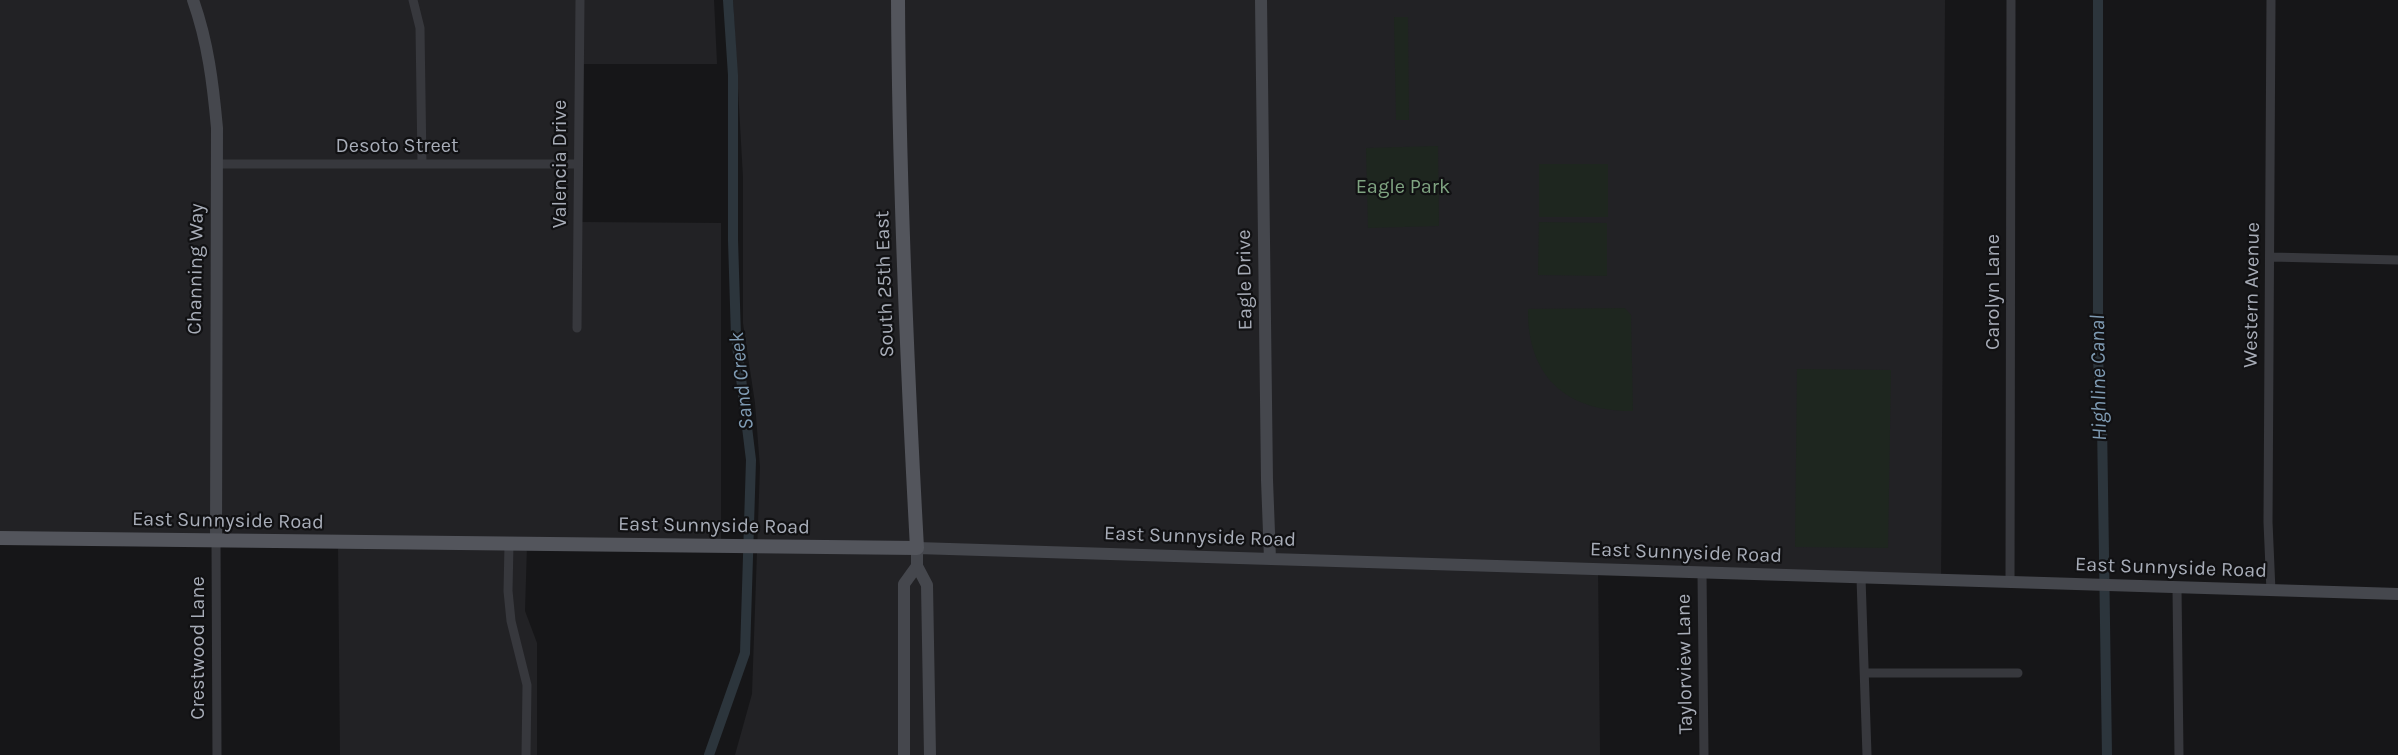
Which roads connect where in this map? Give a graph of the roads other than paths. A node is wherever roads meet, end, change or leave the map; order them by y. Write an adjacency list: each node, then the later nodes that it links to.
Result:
1 (193, 0): 8 (main road, Channing Way)
2 (413, 0): 9 (street)
3 (580, 0): 10 (street, Valencia Drive)
4 (898, 0): 17 (main road, South 25th East)
5 (1262, 0): 18 (main road, Eagle Drive)
6 (2011, 0): 22 (street, Carolyn Lane)
7 (2271, 0): 11 (street, Western Avenue)
8 (217, 164): 9 (street, Desoto Street); 15 (main road, Channing Way)
9 (422, 164): 10 (street, Desoto Street)
10 (578, 164): 13 (street, Valencia Drive)
11 (2271, 257): 12 (street); 24 (street, Western Avenue)
12 (2398, 260)
13 (577, 328)
14 (0, 538): 15 (main road, East Sunnyside Road)
15 (216, 541): 16 (main road, East Sunnyside Road); 28 (street, Crestwood Lane)
16 (509, 544): 17 (main road, East Sunnyside Road); 29 (street)
17 (917, 548): 18 (main road, East Sunnyside Road); 19 (main road, South 25th East)
18 (1270, 559): 20 (main road, East Sunnyside Road)
19 (917, 566): 30 (main road, South 25th East); 31 (main road, South 25th East)
20 (1702, 573): 21 (main road, East Sunnyside Road); 32 (street, Taylorview Lane)
21 (1861, 578): 22 (main road, East Sunnyside Road); 26 (street)
22 (2010, 583): 23 (main road, East Sunnyside Road)
23 (2177, 588): 24 (main road, East Sunnyside Road); 34 (street)
24 (2271, 591): 25 (main road, East Sunnyside Road)
25 (2398, 594)
26 (1866, 673): 27 (street); 33 (street)
27 (2018, 673)
28 (217, 755)
29 (526, 755)
30 (904, 755)
31 (930, 755)
32 (1704, 755)
33 (1867, 755)
34 (2180, 755)

